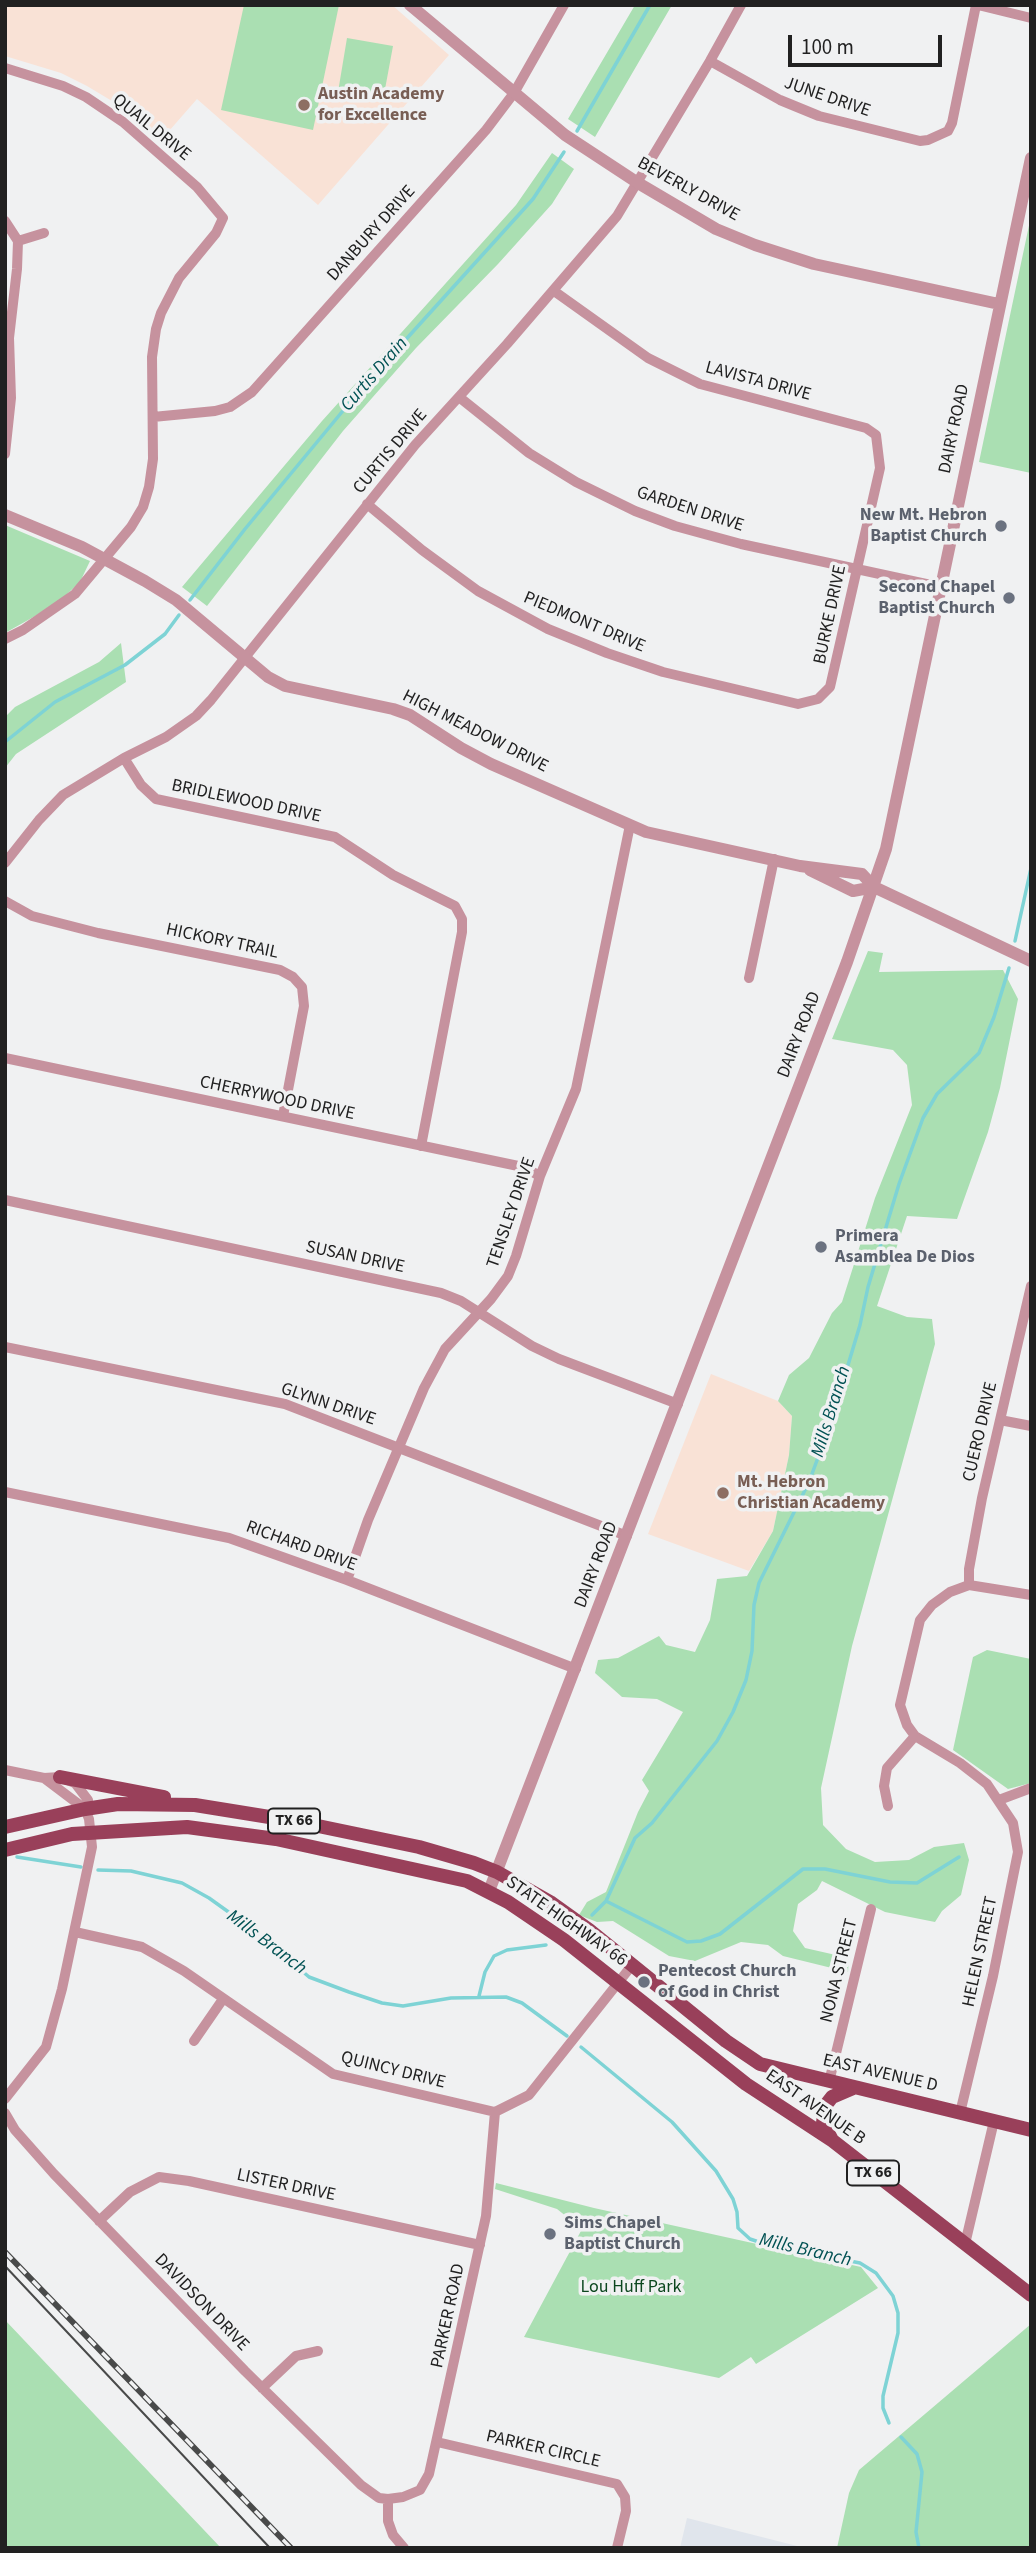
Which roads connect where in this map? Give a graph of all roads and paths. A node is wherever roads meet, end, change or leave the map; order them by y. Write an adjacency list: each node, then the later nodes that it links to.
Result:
1 (410, 5): 8 (street, BEVERLY DRIVE)
2 (564, 5): 8 (street, DANBURY DRIVE)
3 (741, 5): 6 (street, CURTIS DRIVE)
4 (977, 5): 5 (street); 6 (street, JUNE DRIVE)
5 (1031, 18)
6 (710, 61): 10 (street, CURTIS DRIVE)
7 (5, 68): 17 (street, QUAIL DRIVE)
8 (514, 93): 10 (street, BEVERLY DRIVE); 17 (street, DANBURY DRIVE)
9 (1031, 158): 15 (street, DAIRY ROAD)
10 (638, 184): 14 (street, CURTIS DRIVE); 15 (street, BEVERLY DRIVE)
11 (5, 221): 13 (street)
12 (44, 233): 13 (street)
13 (18, 241): 19 (street)
14 (554, 290): 16 (street, CURTIS DRIVE); 18 (street, LAVISTA DRIVE)
15 (999, 304): 24 (street, DAIRY ROAD)
16 (460, 397): 20 (street, CURTIS DRIVE); 23 (street, GARDEN DRIVE)
17 (153, 417): 22 (street)
18 (879, 451): 23 (street, BURKE DRIVE)
19 (5, 454)
20 (367, 504): 26 (street, CURTIS DRIVE); 27 (street, PIEDMONT DRIVE)
21 (5, 514): 22 (street, HIGH MEADOW DRIVE)
22 (105, 558): 25 (street); 26 (street, HIGH MEADOW DRIVE)
23 (857, 568): 24 (street, GARDEN DRIVE); 27 (street, BURKE DRIVE)
24 (940, 587): 32 (street, DAIRY ROAD)
25 (5, 639)
26 (245, 657): 28 (street, CURTIS DRIVE); 29 (street, HIGH MEADOW DRIVE)
27 (818, 699)
28 (124, 758): 31 (street, CURTIS DRIVE); 38 (street, BRIDLEWOOD DRIVE)
29 (630, 825): 30 (street, HIGH MEADOW DRIVE); 39 (street, TENSLEY DRIVE)
30 (774, 859): 32 (street, HIGH MEADOW DRIVE); 35 (street)
31 (5, 863)
32 (874, 887): 34 (street, HIGH MEADOW DRIVE); 44 (street, DAIRY ROAD)
33 (5, 901): 37 (street, HICKORY TRAIL)
34 (1031, 961)
35 (749, 978)
36 (5, 1058): 37 (street, CHERRYWOOD DRIVE)
37 (283, 1116): 38 (street, CHERRYWOOD DRIVE)
38 (421, 1146): 39 (street, CHERRYWOOD DRIVE)
39 (540, 1176): 42 (street, TENSLEY DRIVE)
40 (5, 1200): 42 (street, SUSAN DRIVE)
41 (1031, 1286): 45 (street, CUERO DRIVE)
42 (479, 1312): 44 (street, SUSAN DRIVE); 47 (street, TENSLEY DRIVE)
43 (5, 1347): 47 (street, GLYNN DRIVE)
44 (678, 1404): 49 (street, DAIRY ROAD)
45 (1000, 1420): 46 (street); 51 (street, CUERO DRIVE)
46 (1031, 1426)
47 (398, 1447): 49 (street, GLYNN DRIVE); 50 (street, TENSLEY DRIVE)
48 (5, 1492): 50 (street, RICHARD DRIVE)
49 (627, 1536): 53 (street, DAIRY ROAD)
50 (347, 1580): 53 (street, RICHARD DRIVE)
51 (970, 1586): 52 (street); 54 (street)
52 (1031, 1595)
53 (576, 1669): 66 (street, DAIRY ROAD)
54 (915, 1736): 59 (street, HELEN STREET); 60 (street)
55 (5, 1770): 57 (street)
56 (61, 1777): 57 (street); 61 (street); 62 (main road)
57 (44, 1778): 61 (street)
58 (1031, 1787): 59 (street)
59 (999, 1800): 81 (street, HELEN STREET)
60 (888, 1807)
61 (85, 1809): 62 (main road, STATE HIGHWAY 66 / TX 66); 63 (main road, STATE HIGHWAY 66 / TX 66); 64 (street)
62 (220, 1809): 66 (main road, STATE HIGHWAY 66 / TX 66)
63 (5, 1827)
64 (91, 1832): 65 (main road, STATE HIGHWAY 66 / TX 66); 67 (main road, STATE HIGHWAY 66 / TX 66); 69 (street)
65 (5, 1850)
66 (498, 1872): 67 (street, DAIRY ROAD); 70 (main road, STATE HIGHWAY 66 / TX 66)
67 (489, 1891): 71 (main road, STATE HIGHWAY 66 / TX 66)
68 (871, 1909): 76 (street, NONA STREET)
69 (75, 1932): 72 (street, QUINCY DRIVE); 78 (street)
70 (633, 1965): 71 (street); 74 (main road, STATE HIGHWAY 66 / TX 66)
71 (618, 1983): 75 (main road, STATE HIGHWAY 66 / TX 66); 79 (street)
72 (223, 1998): 73 (street); 79 (street, QUINCY DRIVE)
73 (194, 2041)
74 (726, 2041): 76 (main road, EAST AVENUE D / TX 66)
75 (711, 2056): 84 (main road, EAST AVENUE B / TX 66)
76 (829, 2082): 77 (main road, EAST AVENUE D / TX 66)
77 (854, 2088): 81 (main road, EAST AVENUE D / TX 66); 84 (main road)
78 (5, 2098)
79 (495, 2112): 86 (street, PARKER ROAD)
80 (5, 2113): 85 (street, DAVIDSON DRIVE)
81 (960, 2113): 82 (main road, EAST AVENUE D / TX 66)
82 (994, 2122): 83 (main road, EAST AVENUE D / TX 66); 87 (street)
83 (1031, 2130)
84 (832, 2141): 87 (main road, EAST AVENUE B / TX 66)
85 (99, 2221): 86 (street, LISTER DRIVE); 90 (street, DAVIDSON DRIVE)
86 (480, 2245): 91 (street, PARKER ROAD)
87 (965, 2245): 88 (main road, EAST AVENUE B / TX 66)
88 (1031, 2295)
89 (318, 2351): 90 (street)
90 (262, 2388): 92 (street, DAVIDSON DRIVE)
91 (437, 2442): 92 (street, PARKER ROAD); 94 (street, PARKER CIRCLE)
92 (388, 2499): 93 (street)
93 (404, 2548)
94 (617, 2548)

